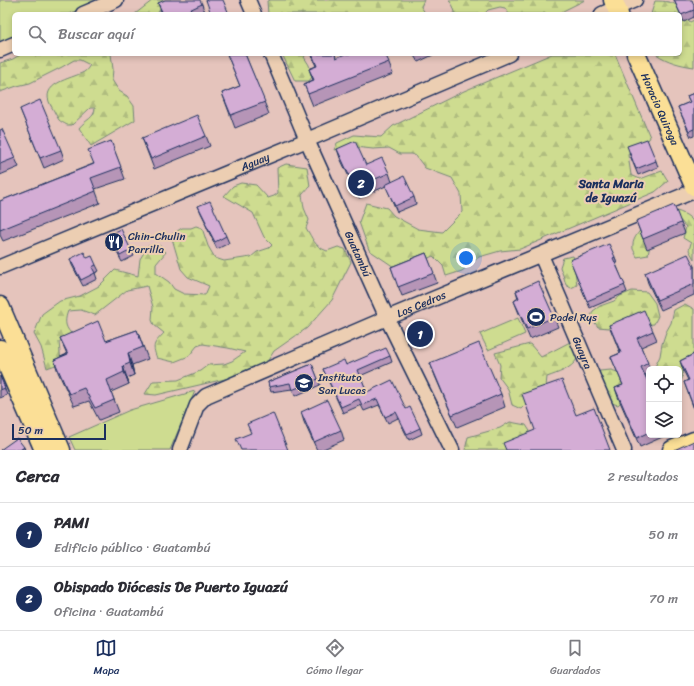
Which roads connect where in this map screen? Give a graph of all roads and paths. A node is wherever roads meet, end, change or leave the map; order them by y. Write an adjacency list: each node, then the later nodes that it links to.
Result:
1 (116, 0): 5 (street)
2 (248, 0): 6 (street)
3 (635, 0): 4 (street)
4 (612, 9)
5 (88, 12)
6 (253, 12)
7 (12, 45): 8 (street)
8 (0, 50)
9 (272, 56): 12 (street, Guatambú)
10 (504, 56): 12 (street, Aguay)
11 (637, 56): 13 (main road, Horacio Quiroga)
12 (307, 140): 16 (street, Aguay); 18 (street, Guatambú)
13 (694, 186)
14 (694, 191): 15 (street, Los Cedros)
15 (541, 254): 18 (street, Los Cedros); 25 (street, Guayra)
16 (0, 267)
17 (0, 306): 22 (main road)
18 (387, 318): 23 (street, Los Cedros); 24 (street, Guatambú)
19 (0, 349): 21 (main road)
20 (694, 441): 26 (main road)
21 (44, 450)
22 (61, 450)
23 (180, 450)
24 (452, 450)
25 (624, 450)
26 (672, 450)

